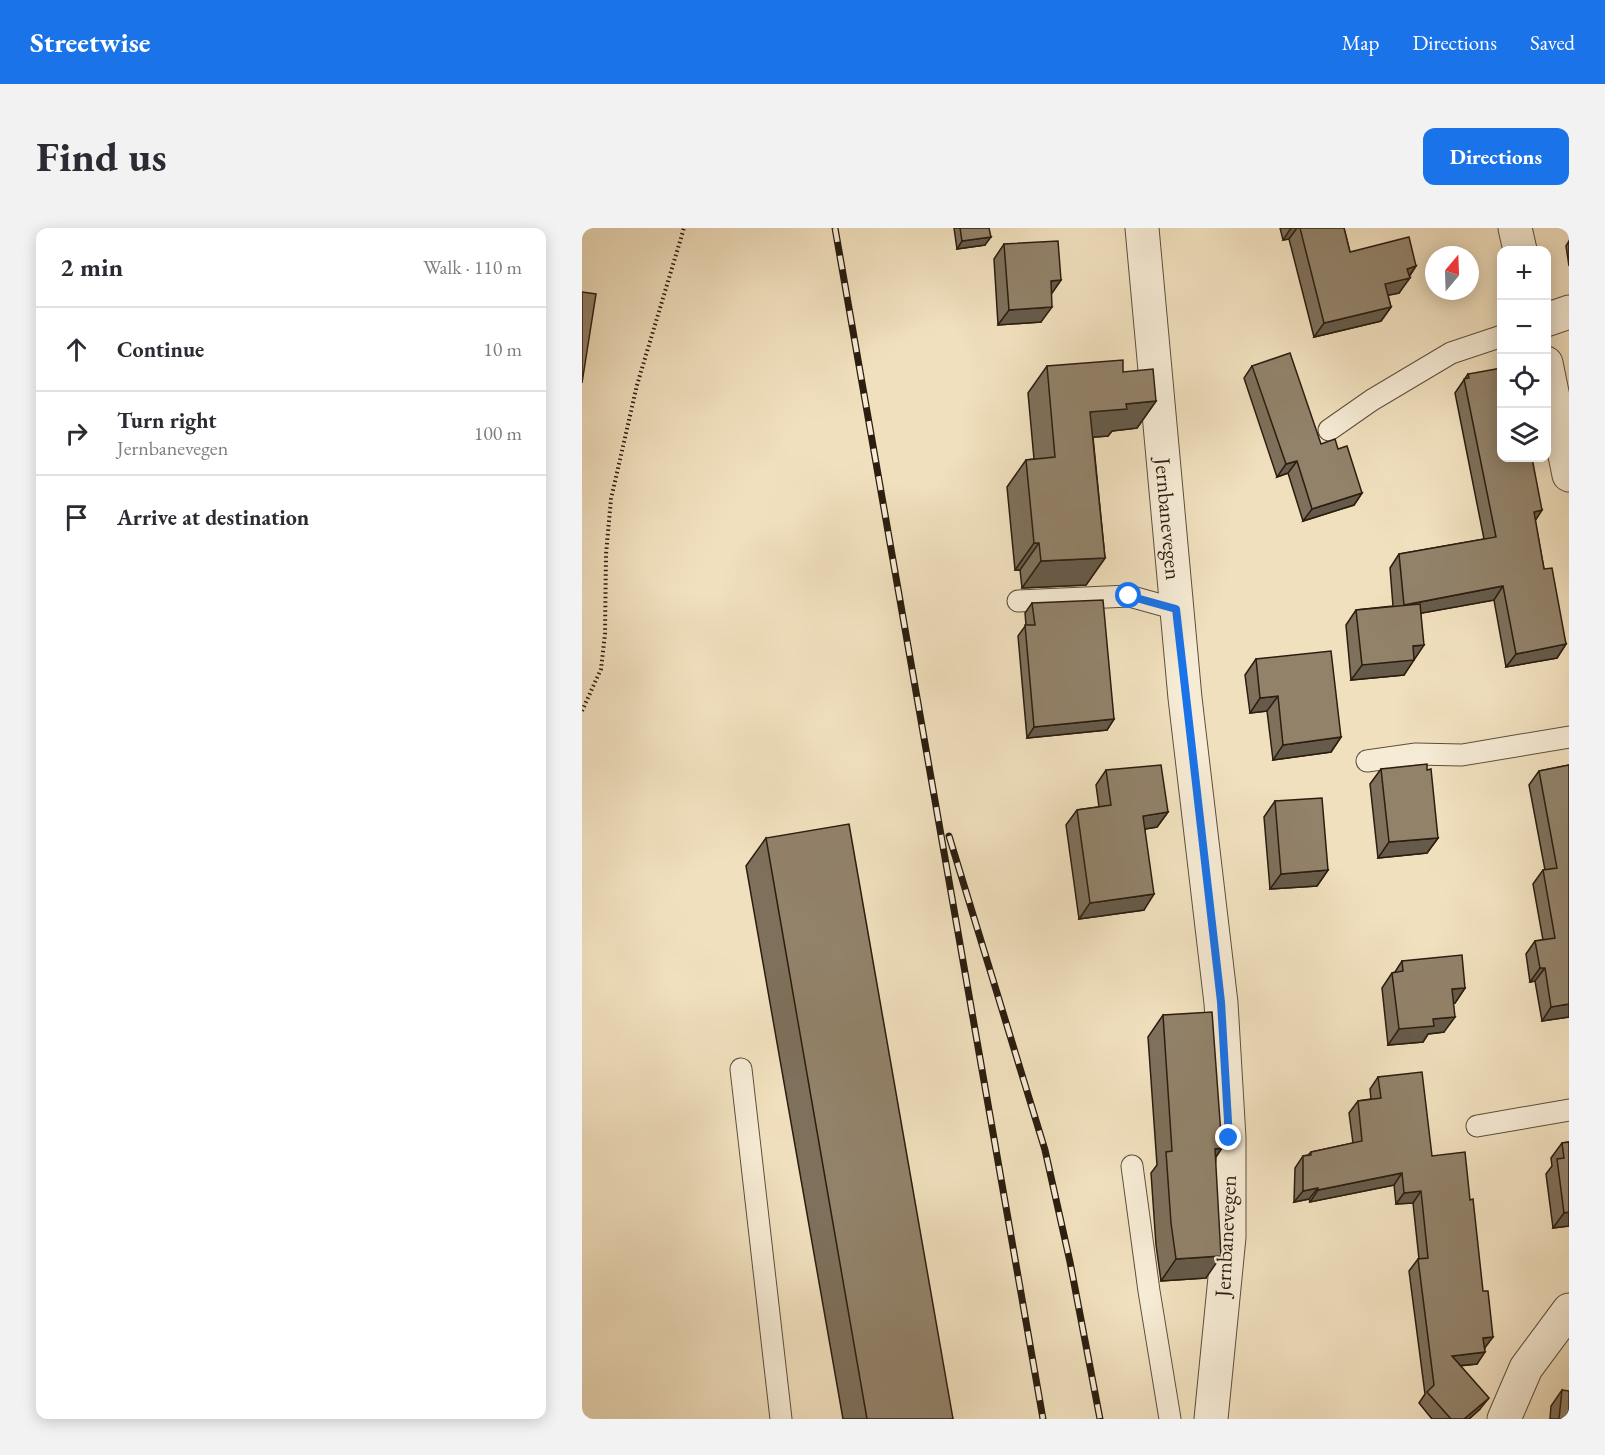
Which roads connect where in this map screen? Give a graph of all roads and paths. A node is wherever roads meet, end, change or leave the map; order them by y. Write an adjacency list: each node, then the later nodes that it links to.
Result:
1 (684, 228): 13 (path)
2 (1142, 228): 12 (street, Jernbanevegen)
3 (1515, 228): 4 (street)
4 (1519, 246)
5 (1569, 312): 6 (street)
6 (1551, 318)
7 (1497, 338): 9 (lane)
8 (1551, 387): 10 (street)
9 (1329, 430)
10 (1569, 475)
11 (1018, 601): 12 (lane)
12 (1176, 609): 23 (street, Jernbanevegen)
13 (582, 711)
14 (1569, 737): 15 (lane)
15 (1366, 761)
16 (741, 1068): 21 (lane)
17 (1569, 1110): 18 (lane)
18 (1477, 1126)
19 (1132, 1166): 22 (lane)
20 (1569, 1310): 24 (street)
21 (780, 1419)
22 (1170, 1419)
23 (1211, 1419)
24 (1504, 1419)

